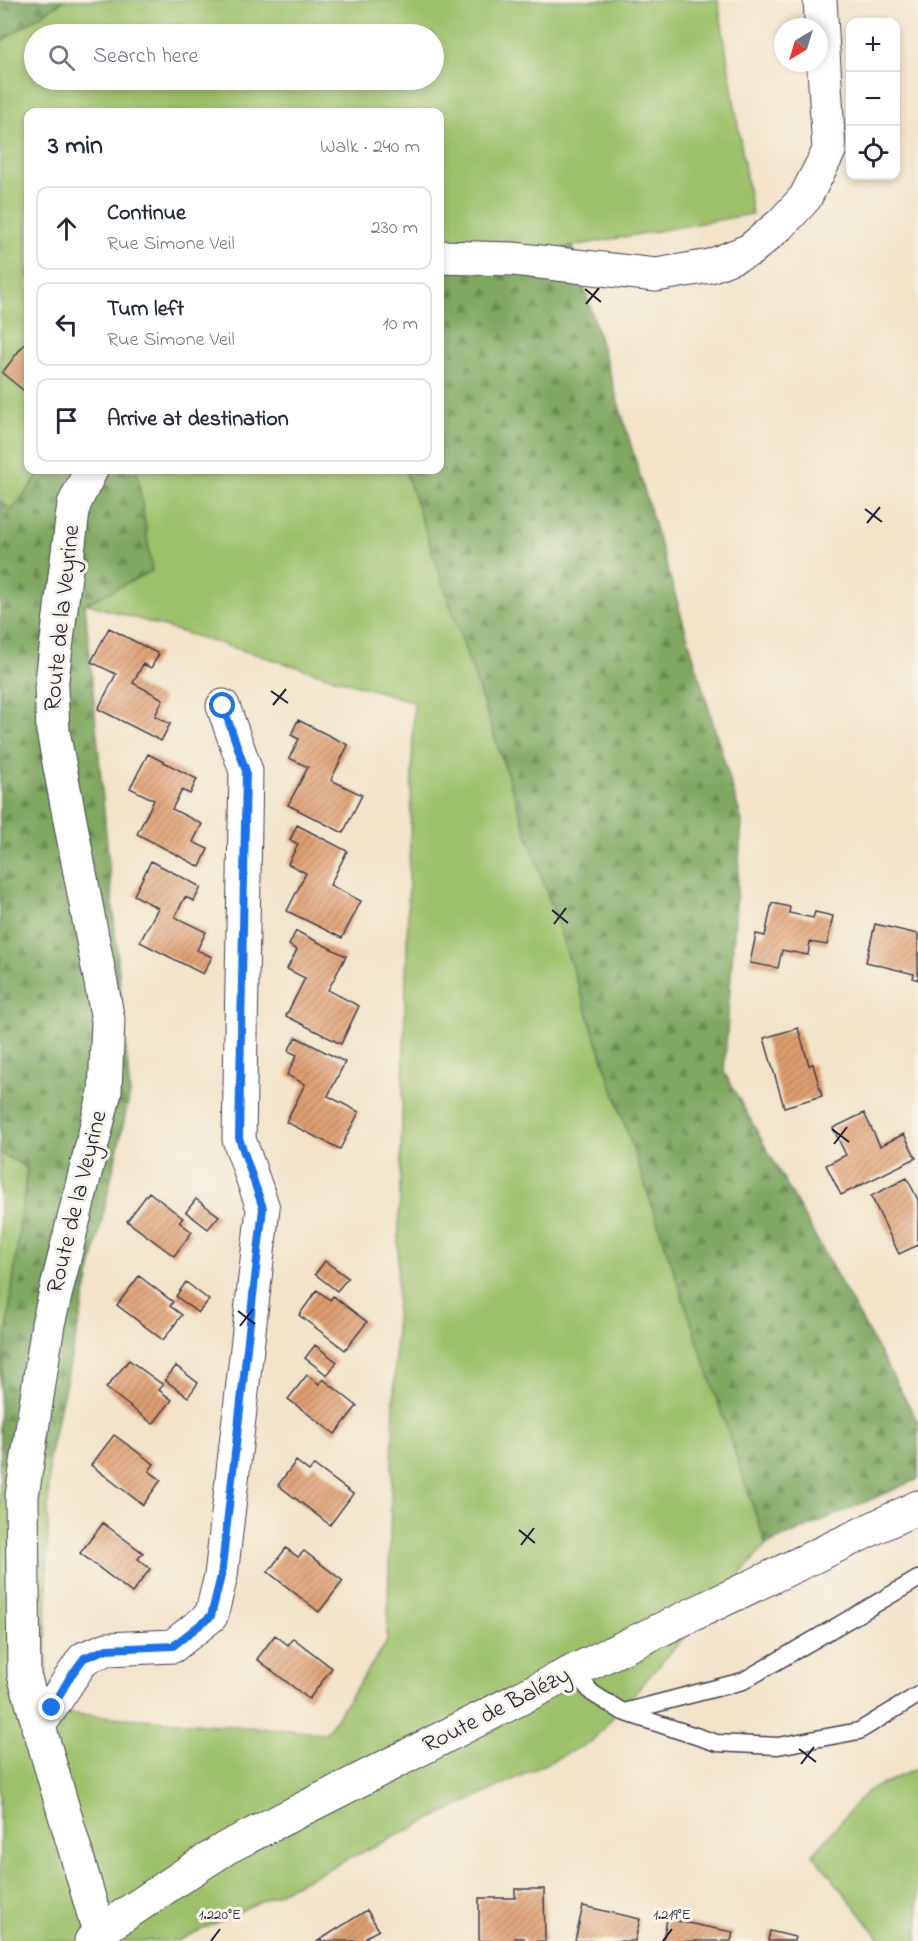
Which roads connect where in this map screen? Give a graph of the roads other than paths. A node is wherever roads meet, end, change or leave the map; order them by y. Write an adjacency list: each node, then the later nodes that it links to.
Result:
1 (820, 0): 2 (street)
2 (444, 257)
3 (89, 474): 10 (street, Route de la Veyrine)
4 (223, 706): 10 (street)
5 (918, 1508): 7 (street, Route de Balézy)
6 (918, 1579): 9 (lane)
7 (574, 1671): 9 (lane); 11 (street, Route de Balézy)
8 (918, 1695): 9 (lane)
9 (623, 1712)
10 (38, 1727): 11 (street, Route de la Veyrine)
11 (95, 1937)

